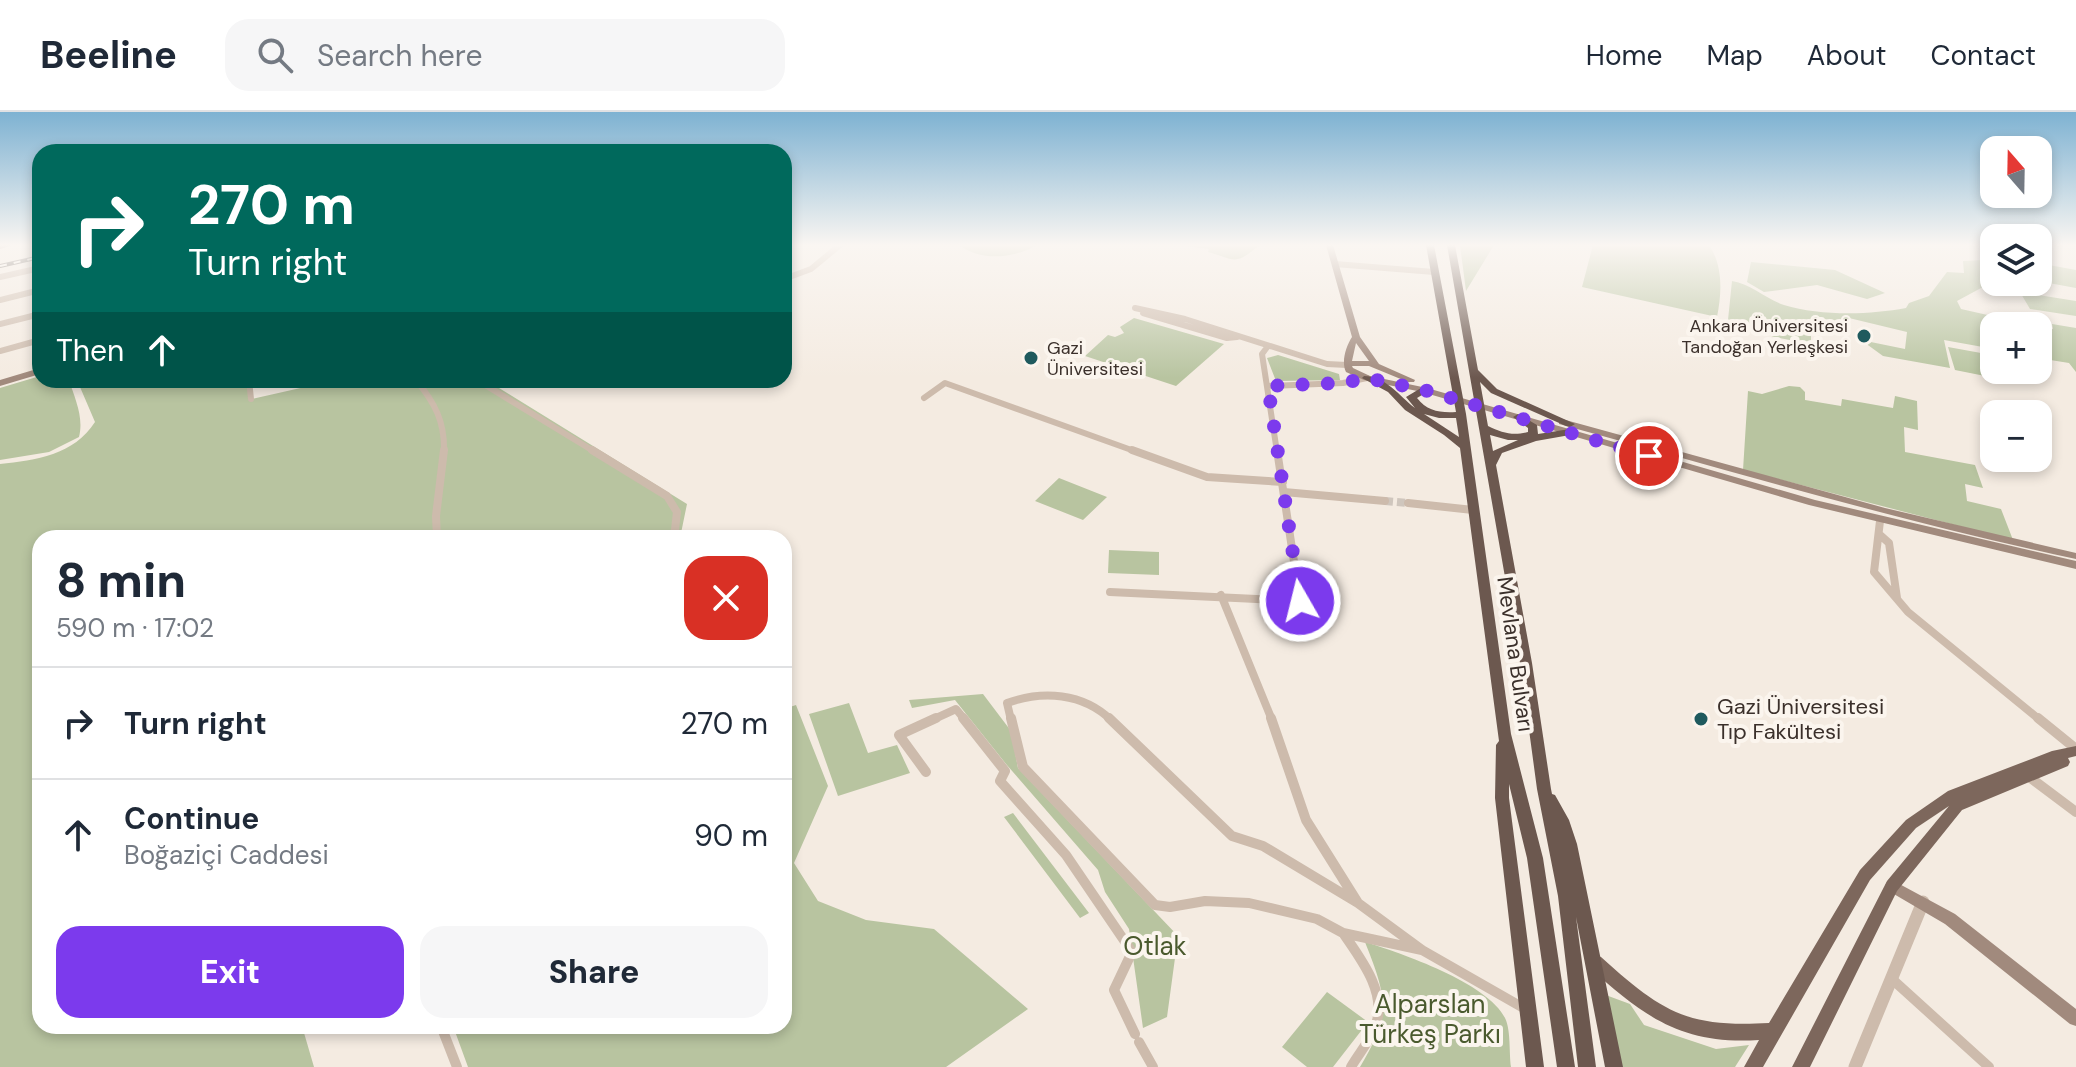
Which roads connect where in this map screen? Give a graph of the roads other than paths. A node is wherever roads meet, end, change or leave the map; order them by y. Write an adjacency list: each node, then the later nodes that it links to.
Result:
1 (1342, 290): 9 (main road)
2 (1437, 290): 26 (highway, Mevlana Bulvarı)
3 (1458, 290): 15 (highway, Mevlana Bulvarı)
4 (32, 292): 5 (street)
5 (0, 300)
6 (32, 316): 7 (street)
7 (0, 324)
8 (1237, 337): 8 (street); 11 (street)
9 (1356, 337): 13 (main road); 14 (main road)
10 (32, 342): 12 (street)
11 (1268, 346): 14 (street); 19 (street)
12 (0, 351)
13 (1375, 364): 14 (main road); 29 (main road)
14 (1347, 365): 17 (main road)
15 (1471, 366): 28 (highway, Mevlana Bulvarı); 29 (highway)
16 (32, 373): 18 (main road)
17 (1367, 378): 19 (street); 23 (main road); 30 (highway)
18 (0, 383)
19 (1268, 386): 34 (street)
20 (250, 388): 25 (street)
21 (422, 388): 40 (street)
22 (490, 388): 41 (street)
23 (1424, 390): 26 (highway); 27 (main road)
24 (924, 398): 32 (street)
25 (251, 399)
26 (1461, 414): 30 (highway, Mevlana Bulvarı)
27 (1518, 417): 28 (highway); 29 (main road)
28 (1484, 423): 31 (highway, Mevlana Bulvarı)
29 (1570, 428): 31 (highway); 39 (main road); 43 (main road)
30 (1465, 447): 38 (highway, Mevlana Bulvarı)
31 (1491, 464): 57 (highway, Mevlana Bulvarı)
32 (1179, 466): 33 (street); 34 (street)
33 (1172, 474)
34 (1283, 482): 35 (street)
35 (1284, 492): 36 (street); 50 (street)
36 (1385, 501)
37 (1408, 503): 38 (street)
38 (1473, 510): 52 (highway, Mevlana Bulvarı)
39 (1880, 521): 42 (street); 44 (main road)
40 (436, 530)
41 (675, 530)
42 (1880, 535): 45 (street); 46 (street)
43 (2076, 556)
44 (2076, 565)
45 (1874, 572): 46 (street); 49 (street)
46 (1895, 574): 49 (street)
47 (1110, 592): 48 (street)
48 (1221, 595): 50 (street); 62 (street)
49 (1897, 599): 53 (street)
50 (1300, 601): 51 (street)
51 (1327, 624)
52 (1504, 734): 67 (highway); 75 (highway, Mevlana Bulvarı)
53 (2076, 750): 59 (main road)
54 (2076, 760): 56 (main road)
55 (926, 772): 72 (street)
56 (2028, 776): 58 (street); 60 (main road)
57 (1544, 789): 65 (highway); 76 (highway, Mevlana Bulvarı)
58 (2076, 812)
59 (1866, 876): 60 (main road); 69 (main road)
60 (1892, 886): 61 (main road); 79 (main road)
61 (1923, 902): 66 (street); 68 (main road)
62 (1358, 903): 63 (street); 64 (street)
63 (1343, 933): 64 (street); 73 (street)
64 (1422, 950): 67 (street)
65 (1595, 962): 69 (main road); 77 (highway)
66 (1893, 980): 80 (street); 81 (street)
67 (1528, 1011): 74 (highway)
68 (2076, 1019)
69 (1774, 1031): 78 (main road)
70 (444, 1034): 71 (street)
71 (457, 1067)
72 (1153, 1067)
73 (1351, 1067)
74 (1535, 1067)
75 (1566, 1067)
76 (1587, 1067)
77 (1614, 1067)
78 (1753, 1067)
79 (1801, 1067)
80 (1855, 1067)
81 (1989, 1067)

